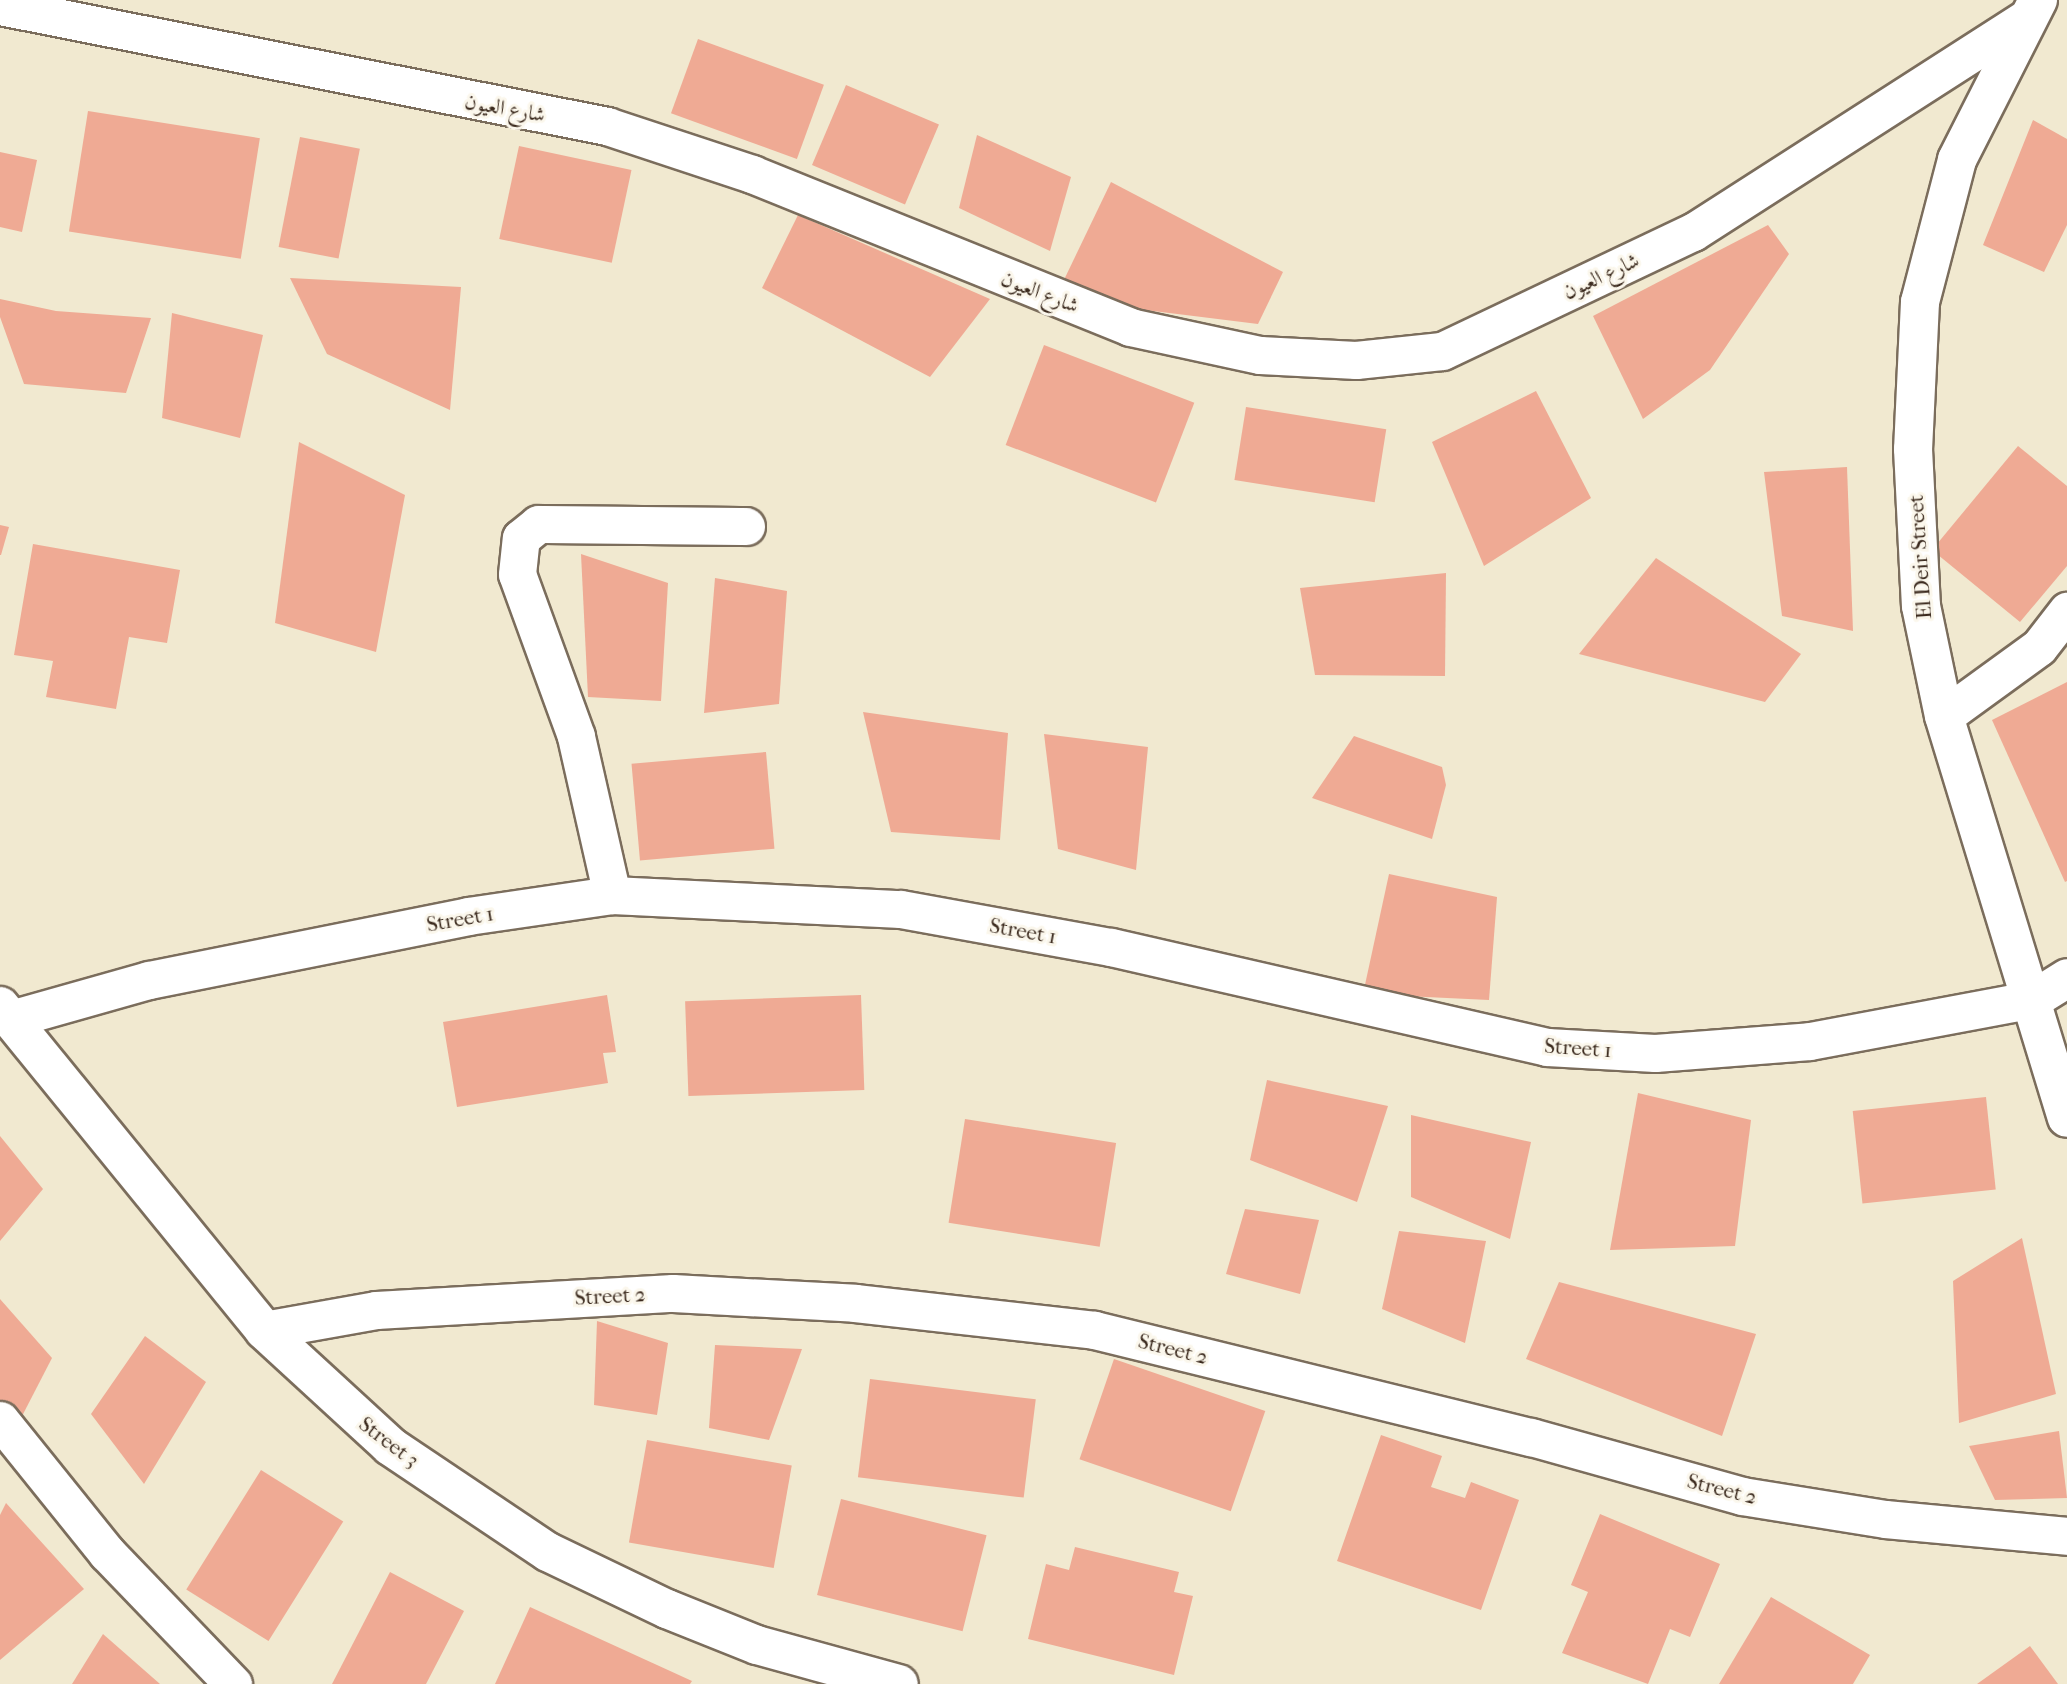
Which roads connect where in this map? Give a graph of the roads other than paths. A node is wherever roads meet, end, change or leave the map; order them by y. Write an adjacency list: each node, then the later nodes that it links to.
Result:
1 (0, 6): 2 (street, شارع العيون)
2 (2030, 10): 5 (street, El Deir Street)
3 (746, 526): 6 (street)
4 (2067, 611): 5 (street)
5 (1944, 716): 8 (street, El Deir Street)
6 (612, 895): 8 (street, Street 1); 9 (street, Street 1)
7 (2067, 978): 8 (street)
8 (2034, 999): 10 (street, El Deir Street)
9 (5, 1013): 11 (street, Street 3)
10 (2067, 1118)
11 (264, 1330): 13 (street, Street 2); 15 (street, Street 3)
12 (0, 1420): 14 (street)
13 (2067, 1536)
14 (233, 1684)
15 (899, 1684)

